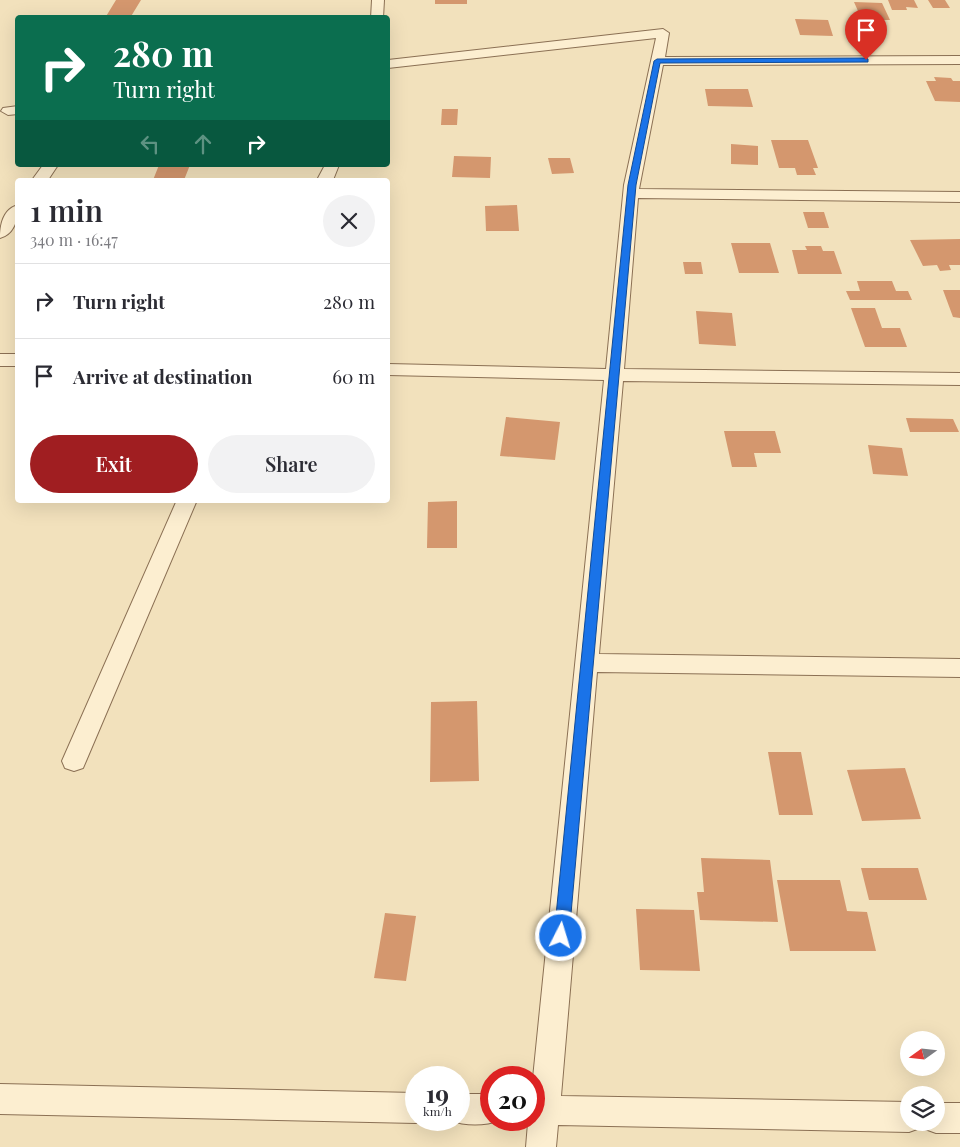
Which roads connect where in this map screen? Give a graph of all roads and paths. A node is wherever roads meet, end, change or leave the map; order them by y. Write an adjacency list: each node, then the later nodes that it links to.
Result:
1 (378, 0): 2 (lane)
2 (377, 15)
3 (960, 60): 4 (lane)
4 (657, 61): 5 (lane); 8 (lane)
5 (390, 64)
6 (50, 167): 7 (lane)
7 (41, 178)
8 (632, 193): 9 (lane); 15 (lane)
9 (960, 197)
10 (15, 214): 11 (lane)
11 (0, 233)
12 (0, 360): 13 (lane)
13 (15, 360)
14 (390, 370): 15 (lane)
15 (614, 375): 16 (lane); 18 (lane)
16 (960, 379)
17 (186, 503): 20 (lane)
18 (587, 663): 19 (lane); 21 (lane)
19 (960, 668)
20 (74, 761)
21 (544, 1066)
22 (0, 1099): 23 (lane)
23 (405, 1108)
24 (545, 1110): 25 (lane)
25 (900, 1117)
26 (945, 1118): 27 (lane)
27 (960, 1118)
28 (540, 1131): 29 (lane)
29 (541, 1147)

